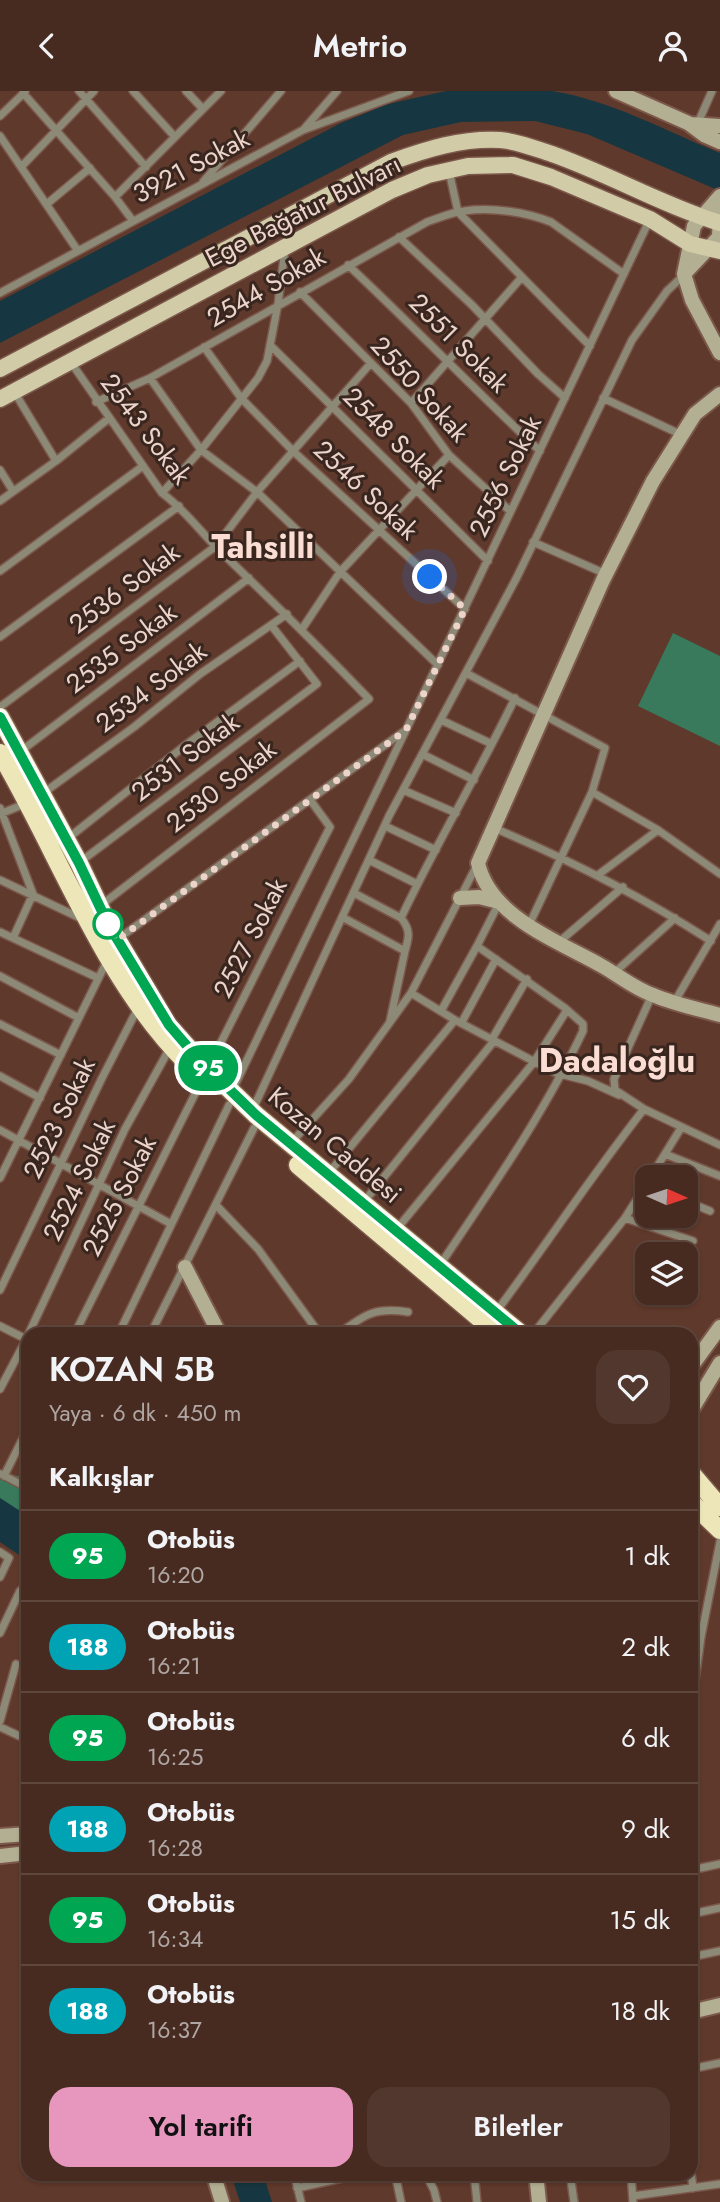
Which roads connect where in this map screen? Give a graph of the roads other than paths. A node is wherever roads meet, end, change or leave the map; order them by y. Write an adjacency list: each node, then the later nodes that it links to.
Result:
1 (79, 91): 13 (street)
2 (94, 91): 13 (street)
3 (133, 91): 21 (street)
4 (186, 91): 14 (street)
5 (221, 91): 14 (street)
6 (281, 91): 27 (street)
7 (337, 91): 19 (street)
8 (409, 91): 12 (street, 3921 Sokak)
9 (616, 91): 16 (street)
10 (712, 91): 16 (street)
11 (25, 92): 15 (street); 18 (street)
12 (401, 92): 19 (street, 3921 Sokak)
13 (86, 99): 18 (street); 24 (street)
14 (203, 109): 21 (street)
15 (0, 116)
16 (694, 126): 17 (street); 22 (street)
17 (720, 127)
18 (56, 130): 23 (street); 25 (street)
19 (303, 130): 27 (street, 3921 Sokak)
20 (0, 136): 23 (street)
21 (175, 137): 24 (street)
22 (720, 142)
23 (22, 166): 30 (street)
24 (146, 167): 29 (street)
25 (90, 168): 29 (street); 30 (street)
26 (449, 170): 32 (street); 34 (main road, Ege Bağatur Bulvarı); 39 (main road, Ege Bağatur Bulvarı)
27 (201, 185): 35 (street, 3921 Sokak)
28 (720, 196): 33 (street)
29 (116, 197): 35 (street)
30 (48, 203): 41 (street)
31 (720, 211): 36 (street)
32 (458, 212): 37 (street, 2544 Sokak); 43 (street, 2544 Sokak); 45 (street)
33 (703, 218): 36 (main road, Ege Bağatur Bulvarı); 38 (street); 57 (main road, Ege Bağatur Bulvarı)
34 (650, 219): 38 (main road, Ege Bağatur Bulvarı); 43 (street, 2556 Sokak)
35 (133, 221): 41 (street, 3921 Sokak)
36 (720, 223): 40 (street)
37 (399, 237): 42 (street, 2544 Sokak); 49 (street)
38 (690, 244): 40 (main road, Ege Bağatur Bulvarı); 44 (street)
39 (286, 246): 48 (street); 54 (main road, Ege Bağatur Bulvarı)
40 (714, 250): 44 (street)
41 (78, 251): 47 (street, 3921 Sokak)
42 (348, 265): 46 (street, 2544 Sokak); 56 (street, 2551 Sokak)
43 (624, 274): 51 (street, 2556 Sokak)
44 (684, 274): 53 (street); 63 (street)
45 (522, 277): 49 (street); 51 (street)
46 (300, 292): 48 (street, 2544 Sokak); 55 (street, 2550 Sokak)
47 (0, 293)
48 (278, 304): 50 (street); 52 (street, 2544 Sokak)
49 (486, 319): 56 (street); 61 (street)
50 (270, 345): 62 (street); 66 (street, 2548 Sokak)
51 (590, 346): 61 (street, 2556 Sokak)
52 (204, 347): 58 (street, 2544 Sokak); 62 (street, 2546 Sokak)
53 (720, 353)
54 (70, 361): 60 (main road, Ege Bağatur Bulvarı); 64 (street, 2543 Sokak)
55 (371, 363): 65 (street, 2550 Sokak); 66 (street, 2536 Sokak)
56 (448, 363): 65 (street); 71 (street, 2551 Sokak)
57 (0, 369)
58 (150, 378): 64 (street, 2544 Sokak); 69 (street)
59 (720, 394): 68 (street)
60 (7, 395): 73 (street)
61 (565, 397): 71 (street, 2556 Sokak)
62 (241, 398): 69 (street); 70 (street, 2546 Sokak)
63 (603, 398): 68 (street); 84 (street)
64 (96, 402): 67 (street, 2543 Sokak)
65 (411, 403): 72 (street, 2550 Sokak)
66 (332, 407): 70 (street, 2536 Sokak); 76 (street, 2548 Sokak)
67 (108, 419): 73 (street); 74 (street, 2543 Sokak)
68 (682, 435): 89 (street)
69 (201, 450): 78 (street); 79 (street)
70 (293, 451): 79 (street, 2536 Sokak); 83 (street, 2546 Sokak)
71 (540, 451): 82 (street, 2556 Sokak)
72 (449, 455): 76 (street); 82 (street, 2550 Sokak)
73 (56, 461): 77 (street)
74 (143, 466): 78 (street, 2543 Sokak); 87 (street)
75 (0, 470): 77 (street)
76 (416, 490): 83 (street); 86 (street, 2548 Sokak)
77 (13, 491): 80 (street)
78 (162, 492): 81 (street, 2543 Sokak)
79 (257, 492): 85 (street, 2536 Sokak); 88 (street)
80 (0, 501)
81 (179, 506): 85 (street, 2543 Sokak); 95 (street)
82 (510, 511): 86 (street, 2556 Sokak)
83 (379, 531): 88 (street); 91 (street, 2546 Sokak)
84 (533, 542): 89 (street); 98 (street)
85 (216, 546): 90 (street, 2543 Sokak); 101 (street, 2536 Sokak)
86 (488, 561): 91 (street, 2556 Sokak)
87 (0, 571)
88 (340, 572): 94 (street); 97 (street)
89 (606, 575): 102 (street)
90 (249, 578): 92 (street, 2543 Sokak); 108 (street, 2535 Sokak)
91 (465, 609): 97 (street, 2556 Sokak)
92 (287, 614): 93 (street, 2534 Sokak); 94 (street, 2543 Sokak)
93 (271, 625): 96 (street); 113 (street, 2534 Sokak)
94 (302, 629): 100 (street, 2543 Sokak)
95 (0, 637)
96 (300, 661): 120 (street); 124 (street, 2531 Sokak)
97 (438, 665): 105 (street, 2556 Sokak)
98 (466, 673): 99 (street); 104 (street)
99 (515, 698): 102 (street); 106 (street)
100 (369, 699): 135 (street, 2530 Sokak)
101 (0, 707)
102 (543, 713): 112 (street); 118 (street)
103 (0, 717): 108 (highway, Kozan Caddesi)
104 (441, 720): 106 (street); 109 (street)
105 (406, 730): 114 (street); 175 (street, 2556 Sokak)
106 (492, 744): 110 (street)
107 (0, 753): 113 (highway, Kozan Caddesi)
108 (19, 753): 113 (highway, Kozan Caddesi)
109 (422, 754): 110 (street); 111 (street)
110 (474, 780): 116 (street)
111 (403, 790): 116 (street); 117 (street)
112 (592, 792): 119 (street); 122 (street)
113 (35, 799): 115 (street, 2534 Sokak); 120 (highway, Kozan Caddesi); 139 (highway, Kozan Caddesi)
114 (311, 801): 144 (street); 170 (street, 2527 Sokak)
115 (1, 812): 132 (street)
116 (456, 813): 121 (street)
117 (385, 826): 121 (street); 123 (street)
118 (494, 828): 122 (street); 125 (street)
119 (658, 830): 126 (street); 127 (street)
120 (66, 840): 124 (highway, Kozan Caddesi)
121 (436, 850): 129 (street)
122 (561, 856): 127 (street); 141 (street)
123 (369, 860): 129 (street); 131 (street)
124 (79, 863): 135 (highway, Kozan Caddesi)
125 (478, 863): 133 (street); 134 (street)
126 (720, 874)
127 (598, 875): 130 (street)
128 (0, 880): 132 (street)
129 (417, 884): 137 (street)
130 (623, 887): 138 (street); 146 (street)
131 (354, 893): 136 (street); 137 (street)
132 (33, 894): 139 (street); 143 (street)
133 (460, 898): 134 (street); 155 (street)
134 (499, 902): 141 (street); 147 (street)
135 (99, 906): 144 (highway, Kozan Caddesi)
136 (342, 917): 148 (street); 177 (street)
137 (401, 918): 148 (street)
138 (674, 918): 145 (street); 151 (street)
139 (90, 922): 149 (highway, Kozan Caddesi)
140 (720, 924): 145 (street)
141 (529, 925): 146 (street)
142 (0, 932): 143 (street)
143 (13, 937): 153 (street)
144 (117, 940): 170 (highway, Kozan Caddesi)
145 (710, 940): 157 (street)
146 (559, 942): 151 (street)
147 (477, 946): 150 (street); 160 (street)
148 (405, 951): 165 (street)
149 (108, 957): 153 (street); 158 (highway, Kozan Caddesi)
150 (496, 959): 154 (street); 163 (street)
151 (614, 973): 156 (street)
152 (0, 976): 162 (street)
153 (98, 978): 162 (street)
154 (527, 979): 159 (street); 166 (street)
155 (411, 993): 160 (street); 165 (street)
156 (652, 995): 157 (street); 173 (street)
157 (675, 1001): 161 (street)
158 (140, 1004): 167 (highway, Kozan Caddesi); 184 (street, 2523 Sokak)
159 (567, 1010): 169 (street); 171 (street)
160 (441, 1011): 163 (street)
161 (720, 1015)
162 (79, 1017): 168 (street)
163 (458, 1021): 166 (street); 186 (street)
164 (0, 1024): 168 (street)
165 (390, 1024): 181 (street)
166 (493, 1040): 169 (street); 190 (street)
167 (171, 1046): 170 (highway, Kozan Caddesi); 189 (street, 2524 Sokak)
168 (61, 1055): 174 (street)
169 (534, 1062): 171 (street); 198 (street)
170 (205, 1073): 175 (highway, Kozan Caddesi); 192 (street, 2525 Sokak)
171 (563, 1074): 173 (street); 200 (street)
172 (0, 1076): 174 (street)
173 (619, 1094): 176 (street)
174 (40, 1098): 180 (street)
175 (230, 1098): 177 (highway, Kozan Caddesi); 197 (street, 2556 Sokak)
176 (645, 1109): 178 (street); 204 (street)
177 (253, 1120): 181 (highway, Kozan Caddesi); 193 (street); 213 (highway, Kozan Caddesi)
178 (681, 1128): 182 (street); 183 (street)
179 (0, 1130): 180 (street)
180 (18, 1140): 184 (street); 188 (street)
181 (290, 1143): 186 (highway, Kozan Caddesi)
182 (720, 1145)
183 (665, 1154): 185 (street); 187 (street)
184 (60, 1163): 189 (street); 202 (street, 2523 Sokak)
185 (658, 1165)
186 (328, 1174): 190 (highway, Kozan Caddesi)
187 (720, 1176)
188 (0, 1178)
189 (98, 1186): 192 (street); 206 (street, 2524 Sokak)
190 (363, 1203): 198 (highway, Kozan Caddesi)
191 (635, 1203): 196 (street)
192 (138, 1205): 197 (street); 207 (street, 2525 Sokak)
193 (216, 1205): 201 (street); 211 (street)
194 (698, 1206): 195 (street)
195 (710, 1211)
196 (625, 1218): 199 (street); 215 (street)
197 (171, 1224): 208 (street, 2556 Sokak)
198 (396, 1230): 200 (highway, Kozan Caddesi)
199 (693, 1241)
200 (440, 1266): 204 (highway, Kozan Caddesi)
201 (185, 1267): 209 (street); 210 (street)
202 (0, 1290)
203 (408, 1313): 212 (street)
204 (495, 1313): 214 (highway, Kozan Caddesi)
205 (0, 1326): 217 (street)
206 (33, 1327)
207 (78, 1327)
208 (122, 1327)
209 (154, 1327)
210 (216, 1327)
211 (315, 1327)
212 (348, 1327)
213 (490, 1327)
214 (512, 1327)
215 (539, 1327)
216 (720, 1327): 219 (street)
217 (21, 1334)
218 (21, 1350): 221 (street, 2524 Sokak)
219 (698, 1357)
220 (720, 1363): 222 (street)
221 (0, 1389)
222 (698, 1399)
223 (21, 1441): 224 (street)
224 (2, 1475): 226 (street)
225 (698, 1481): 227 (highway)
226 (21, 1484)
227 (720, 1507)
228 (698, 1509): 229 (highway)
229 (720, 1530)
230 (720, 1542): 236 (street)
231 (0, 1552): 232 (street)
232 (0, 1577)
233 (21, 1590): 235 (street)
234 (698, 1631): 236 (street)
235 (0, 1633)
236 (702, 1633): 237 (street)
237 (698, 1652)
238 (16, 1664): 239 (street)
239 (0, 1721)
240 (0, 1727): 241 (street)
241 (21, 1737)
242 (21, 1834): 243 (street)
243 (0, 1836)
244 (21, 1854): 245 (street)
245 (0, 1856)
246 (720, 1864): 247 (street)
247 (698, 1869)
248 (720, 1908): 249 (street)
249 (698, 1913)
250 (720, 1951): 251 (street)
251 (698, 1956)
252 (720, 2005): 253 (street)
253 (698, 2010)
254 (720, 2063): 255 (street)
255 (698, 2068)
256 (215, 2181): 270 (street)
257 (296, 2181): 267 (street)
258 (329, 2181): 267 (street)
259 (397, 2181): 272 (street)
260 (428, 2181): 273 (street)
261 (475, 2181): 274 (street)
262 (537, 2181): 275 (street)
263 (571, 2181): 276 (street)
264 (632, 2181): 269 (street)
265 (692, 2181): 268 (street)
266 (720, 2184): 268 (street)
267 (298, 2188): 271 (street)
268 (693, 2188): 269 (street)
269 (633, 2199)
270 (222, 2202)
271 (301, 2202)
272 (401, 2202)
273 (437, 2202)
274 (477, 2202)
275 (539, 2202)
276 (575, 2202)

